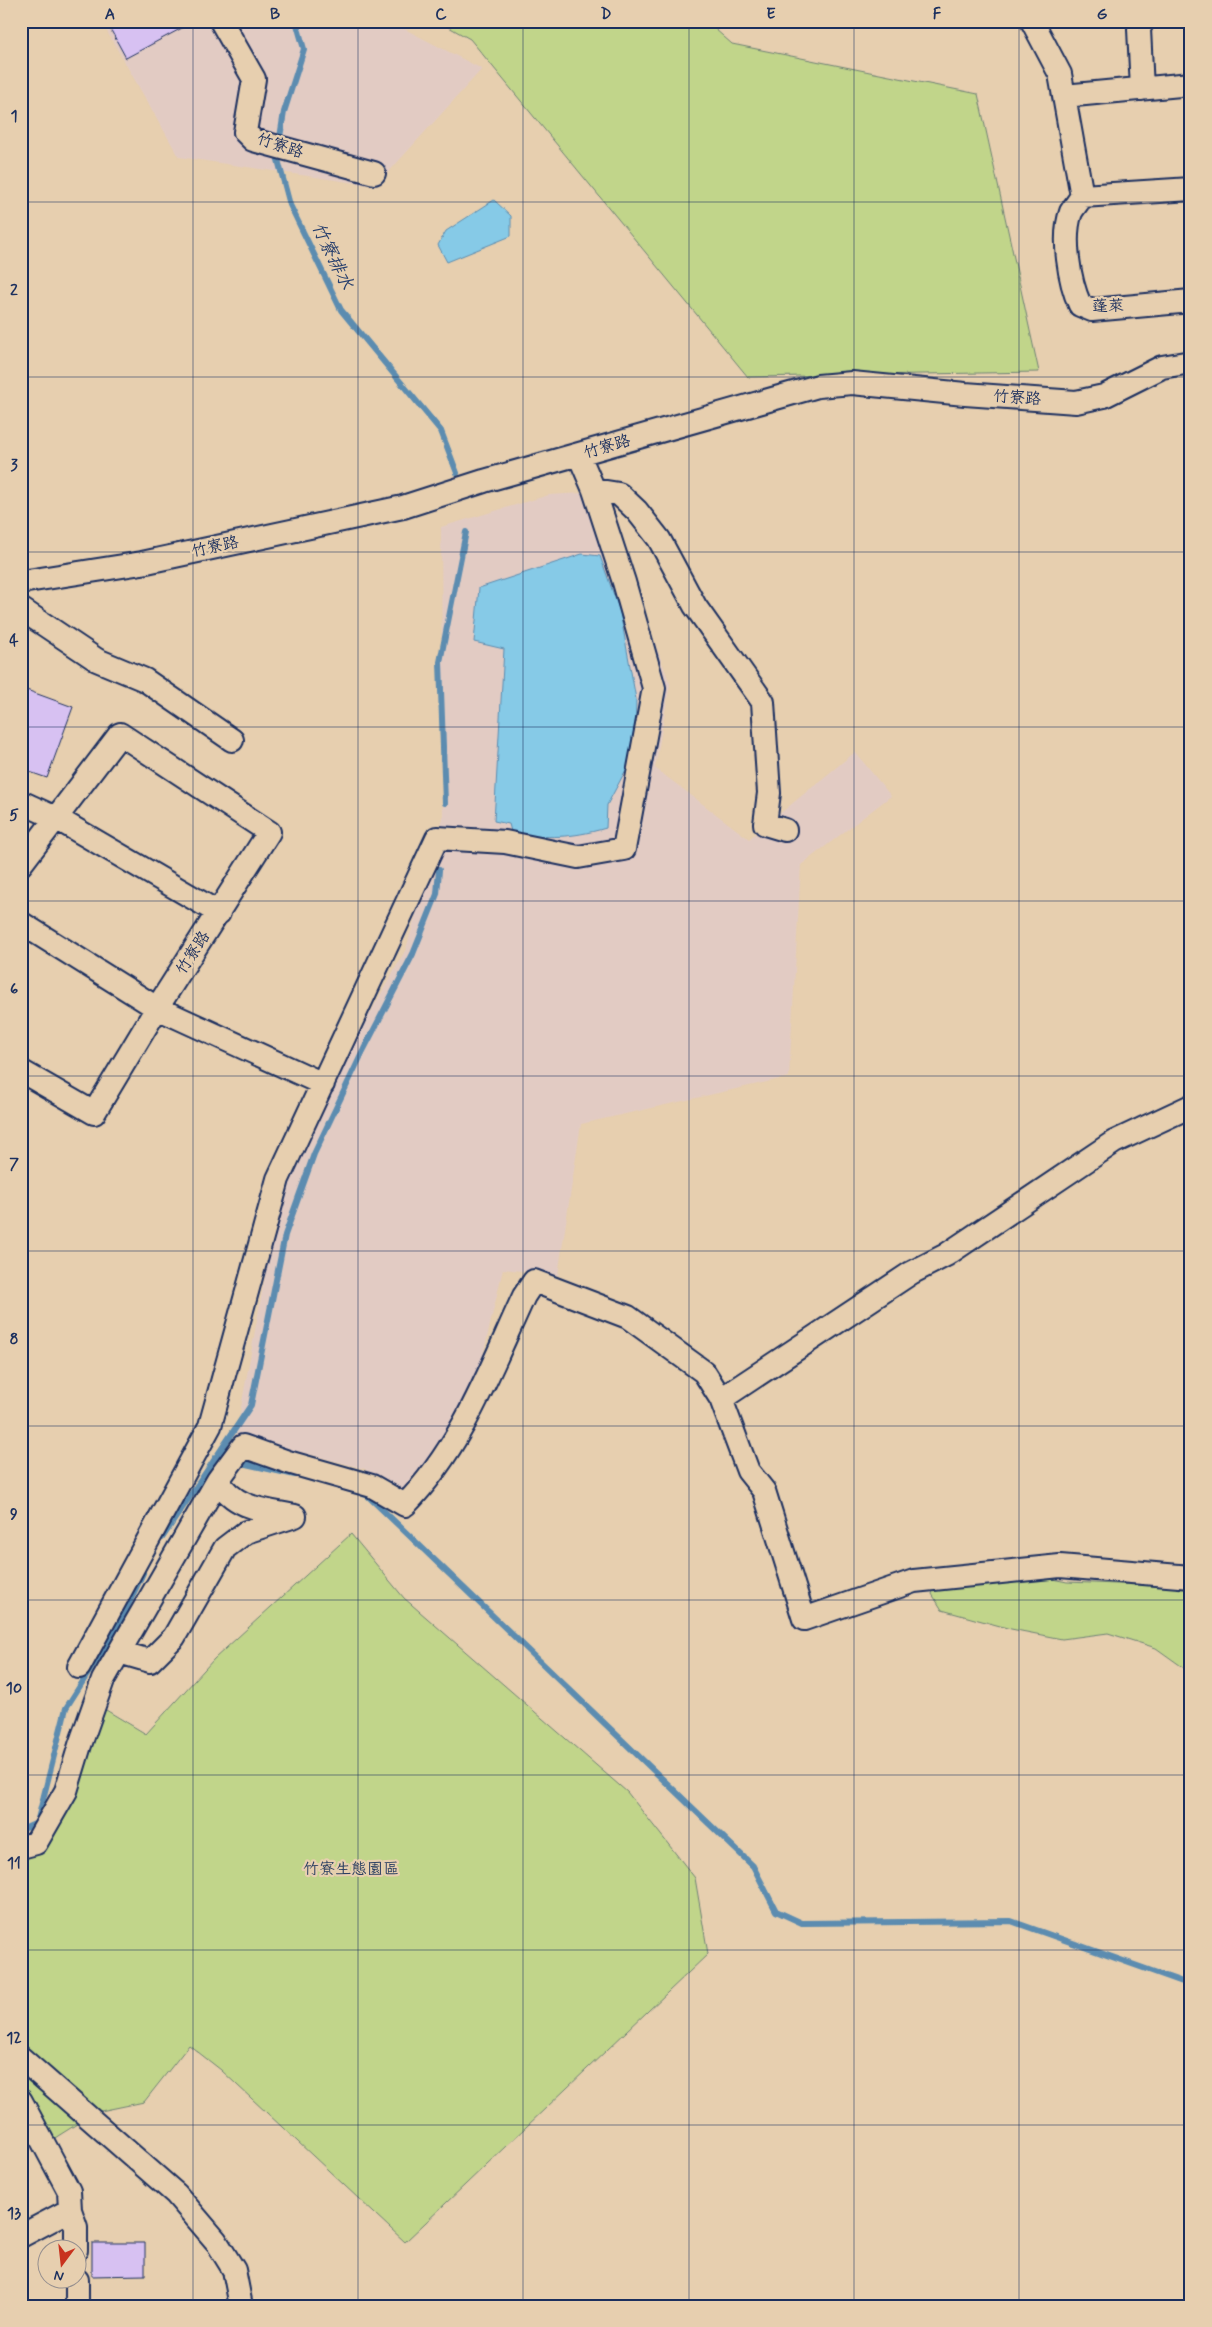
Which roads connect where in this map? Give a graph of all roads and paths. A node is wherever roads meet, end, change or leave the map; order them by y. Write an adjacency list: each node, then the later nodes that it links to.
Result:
1 (222, 21): 7 (street, 竹寮路)
2 (1032, 21): 6 (street)
3 (1143, 21): 5 (street)
4 (1191, 84): 5 (street)
5 (1142, 89): 6 (street)
6 (1064, 96): 9 (street)
7 (374, 173)
8 (1191, 189): 9 (street)
9 (1082, 196): 10 (street, 蓬萊)
10 (1191, 301)
11 (1191, 362): 12 (street, 竹寮路)
12 (579, 455): 13 (street); 14 (street, 竹寮路)
13 (594, 490): 19 (street); 25 (street)
14 (21, 582)
15 (21, 609): 16 (street)
16 (232, 740)
17 (21, 802): 18 (street)
18 (56, 818): 20 (street, 竹寮路); 21 (street); 21 (street, 竹寮路)
19 (785, 830)
20 (21, 864)
21 (219, 913): 23 (street, 竹寮路)
22 (21, 923): 23 (street)
23 (157, 1008): 24 (street, 竹寮路); 25 (street)
24 (21, 1071)
25 (323, 1084): 31 (street)
26 (1191, 1106): 27 (street)
27 (721, 1399): 28 (street); 29 (street)
28 (218, 1480): 30 (street); 30 (street)
29 (1191, 1578)
30 (119, 1652): 32 (street)
31 (79, 1667)
32 (21, 1847)
33 (21, 2058): 40 (street)
34 (21, 2101): 35 (street)
35 (70, 2210): 36 (street); 37 (street)
36 (21, 2236)
37 (76, 2240)
38 (77, 2290): 39 (street)
39 (77, 2306)
40 (241, 2306)

